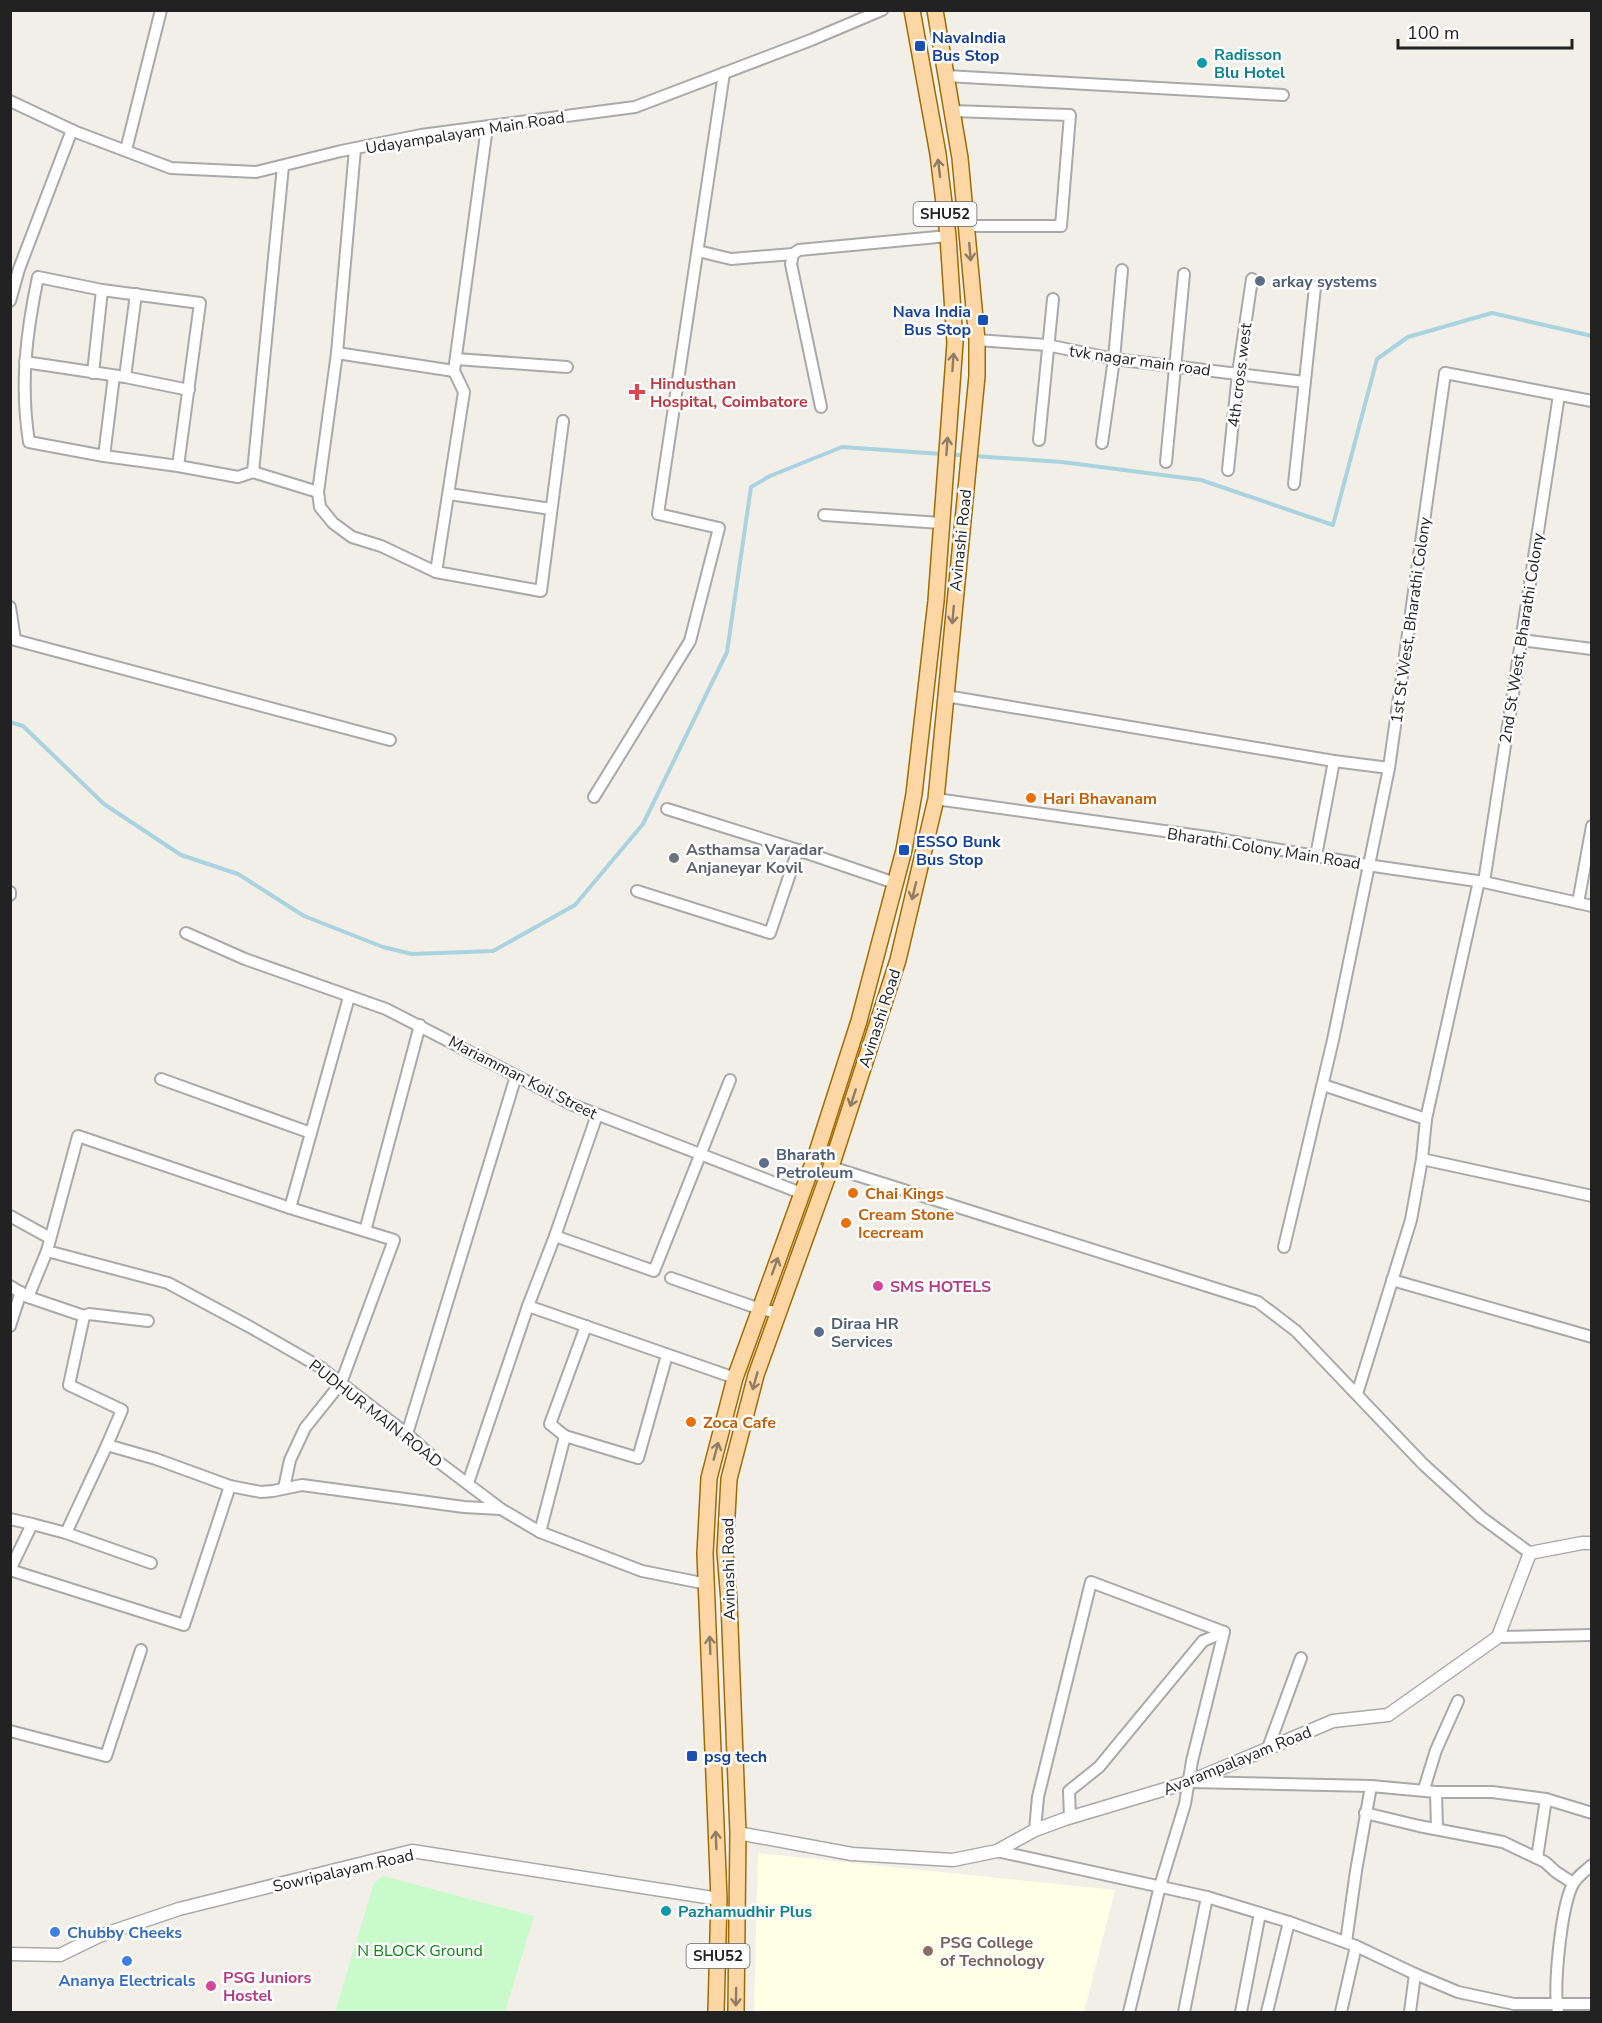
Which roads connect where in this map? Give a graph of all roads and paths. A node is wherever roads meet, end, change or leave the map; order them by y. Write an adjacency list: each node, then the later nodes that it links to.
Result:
1 (161, 10): 13 (street)
2 (882, 10): 5 (street, Udayampalayam Main Road)
3 (912, 10): 16 (main road, Avinashi Road / SHU52, one-way to 3)
4 (935, 10): 6 (main road, Avinashi Road / SHU52)
5 (724, 73): 10 (street, Udayampalayam Main Road); 17 (street)
6 (946, 76): 7 (street); 9 (main road, Avinashi Road / SHU52)
7 (1283, 95)
8 (10, 101): 11 (street, Udayampalayam Main Road)
9 (952, 111): 15 (main road, Avinashi Road / SHU52); 15 (street)
10 (487, 127): 12 (street, Udayampalayam Main Road); 32 (street)
11 (72, 130): 13 (street, Udayampalayam Main Road); 26 (street)
12 (355, 149): 14 (street, Udayampalayam Main Road); 29 (street)
13 (126, 150): 14 (street, Udayampalayam Main Road)
14 (283, 166): 50 (street)
15 (967, 226): 27 (main road, Avinashi Road / SHU52, one-way to 27)
16 (948, 236): 18 (street); 56 (main road, Avinashi Road / SHU52, one-way to 16)
17 (698, 251): 18 (street); 65 (street)
18 (793, 254): 42 (street)
19 (1122, 270): 30 (street)
20 (1184, 274): 33 (street)
21 (1252, 279): 36 (street, 4th cross west)
22 (1315, 287): 38 (street)
23 (102, 290): 24 (street); 31 (street); 35 (street)
24 (136, 294): 37 (street); 39 (street)
25 (1053, 299): 28 (street)
26 (10, 301)
27 (977, 340): 28 (street, tvk nagar main road); 61 (main road, Avinashi Road / SHU52, one-way to 61)
28 (1047, 345): 30 (street, tvk nagar main road); 44 (street)
29 (337, 353): 32 (street); 52 (street)
30 (1114, 358): 33 (street, tvk nagar main road); 45 (street)
31 (25, 362): 35 (street); 46 (street)
32 (455, 365): 34 (street); 53 (street)
33 (1175, 366): 36 (street, tvk nagar main road); 47 (street)
34 (567, 367)
35 (93, 373): 37 (street)
36 (1238, 373): 38 (street, tvk nagar main road); 49 (street, 4th cross west)
37 (120, 376): 39 (street); 46 (street)
38 (1304, 382): 51 (street)
39 (189, 390): 48 (street)
40 (1559, 395): 41 (street); 59 (street, 2nd St West, Bharathi Colony); 64 (street, 1st St West, Bharathi Colony)
41 (1592, 401)
42 (821, 407)
43 (563, 421): 54 (street)
44 (1039, 440)
45 (1102, 443)
46 (104, 456): 48 (street)
47 (1166, 462)
48 (178, 466): 50 (street)
49 (1228, 470)
50 (253, 472): 52 (street)
51 (1294, 484)
52 (318, 492): 57 (street)
53 (449, 494): 54 (street); 57 (street)
54 (551, 508): 57 (street)
55 (824, 515): 56 (street)
56 (941, 523): 73 (main road, Avinashi Road / SHU52)
57 (436, 572)
58 (10, 607): 62 (street)
59 (1521, 640): 60 (street); 72 (street, 2nd St West, Bharathi Colony)
60 (1592, 649)
61 (946, 696): 63 (street); 66 (main road, Avinashi Road / SHU52)
62 (390, 740)
63 (1334, 761): 64 (street); 70 (street)
64 (1389, 768): 71 (street, 1st St West, Bharathi Colony)
65 (594, 798)
66 (936, 799): 70 (street, Bharathi Colony Main Road); 89 (main road, Avinashi Road / SHU52, one-way to 89)
67 (667, 809): 69 (street)
68 (1592, 826): 75 (street)
69 (798, 850): 73 (street); 74 (street)
70 (1316, 856): 71 (street, Bharathi Colony Main Road)
71 (1367, 865): 72 (street, Bharathi Colony Main Road); 83 (street, 1st St West, Bharathi Colony)
72 (1481, 882): 75 (street, Bharathi Colony Main Road); 85 (street, 2nd St West, Bharathi Colony)
73 (896, 883): 90 (main road, Avinashi Road / SHU52)
74 (637, 891)
75 (1578, 903): 76 (street, Bharathi Colony Main Road)
76 (1592, 906)
77 (186, 933): 78 (street, Mariamman Koil Street)
78 (349, 997): 79 (street, Mariamman Koil Street); 86 (street)
79 (420, 1025): 80 (street, Mariamman Koil Street); 94 (street)
80 (516, 1076): 84 (street, Mariamman Koil Street); 116 (street)
81 (161, 1079): 86 (street)
82 (730, 1080): 87 (street)
83 (1323, 1085): 85 (street); 97 (street, 1st St West, Bharathi Colony)
84 (597, 1115): 87 (street, Mariamman Koil Street); 95 (street)
85 (1426, 1119): 88 (street, 2nd St West, Bharathi Colony)
86 (311, 1133): 92 (street)
87 (701, 1154): 90 (street, Mariamman Koil Street); 95 (street)
88 (1422, 1159): 91 (street); 99 (street, 2nd St West, Bharathi Colony)
89 (831, 1167): 104 (main road, Avinashi Road / SHU52); 115 (street)
90 (801, 1193): 103 (main road, Avinashi Road / SHU52, one-way to 90)
91 (1592, 1196)
92 (290, 1208): 94 (street); 96 (street)
93 (10, 1216): 96 (street, PUDHUR MAIN ROAD)
94 (365, 1231): 114 (street)
95 (555, 1236): 102 (street)
96 (49, 1244): 101 (street); 114 (street, PUDHUR MAIN ROAD)
97 (1284, 1247)
98 (671, 1278): 103 (street)
99 (1392, 1280): 109 (street); 115 (street, 2nd St West, Bharathi Colony)
100 (10, 1286): 101 (street)
101 (24, 1295): 105 (street); 107 (street)
102 (528, 1306): 108 (street); 119 (street)
103 (760, 1309): 104 (street); 110 (main road, Avinashi Road / SHU52)
104 (779, 1313): 112 (main road, Avinashi Road / SHU52)
105 (84, 1316): 106 (street); 118 (street)
106 (148, 1321)
107 (10, 1326)
108 (586, 1326): 111 (street); 117 (street)
109 (1592, 1337)
110 (745, 1351): 112 (main road); 113 (main road, Avinashi Road / SHU52)
111 (667, 1356): 113 (street); 117 (street)
112 (763, 1356): 151 (main road, Avinashi Road / SHU52, one-way to 151)
113 (735, 1378): 132 (main road, Avinashi Road / SHU52, one-way to 113)
114 (341, 1383): 116 (street, PUDHUR MAIN ROAD); 121 (street)
115 (1357, 1394): 129 (street)
116 (406, 1434): 119 (street, PUDHUR MAIN ROAD)
117 (565, 1436): 125 (street)
118 (107, 1445): 120 (street); 126 (street)
119 (468, 1483): 122 (street, PUDHUR MAIN ROAD)
120 (230, 1486): 121 (street); 131 (street)
121 (284, 1488): 122 (street)
122 (501, 1509): 125 (street, PUDHUR MAIN ROAD)
123 (10, 1519): 124 (street)
124 (32, 1524): 126 (street); 128 (street)
125 (540, 1532): 132 (street, PUDHUR MAIN ROAD)
126 (66, 1533): 130 (street)
127 (1592, 1543): 129 (street)
128 (15, 1551): 131 (street)
129 (1530, 1553): 135 (street)
130 (151, 1563)
131 (10, 1570)
132 (707, 1584): 158 (main road, Avinashi Road / SHU52, one-way to 132)
133 (1224, 1632): 141 (street); 148 (street); 150 (street)
134 (1592, 1635): 135 (street)
135 (1498, 1637): 140 (street, Avarampalayam Road)
136 (141, 1650): 139 (street)
137 (1301, 1658): 140 (street)
138 (1458, 1701): 143 (street)
139 (10, 1731)
140 (1268, 1748): 141 (street, Avarampalayam Road)
141 (1189, 1782): 142 (street); 148 (street, Avarampalayam Road); 156 (street)
142 (1371, 1786): 143 (street); 147 (street)
143 (1424, 1790): 144 (street)
144 (1436, 1792): 145 (street); 149 (street)
145 (1546, 1799): 146 (street); 153 (street)
146 (1592, 1813)
147 (1365, 1814): 149 (street); 161 (street)
148 (1070, 1818): 150 (street, Avarampalayam Road)
149 (1437, 1829): 153 (street)
150 (1035, 1830): 152 (street, Avarampalayam Road)
151 (738, 1833): 152 (street, Avarampalayam Road); 168 (main road, Avinashi Road / SHU52, one-way to 168)
152 (998, 1851): 156 (street)
153 (1537, 1858): 155 (street)
154 (1592, 1865): 155 (street)
155 (1573, 1883): 165 (street)
156 (1160, 1886): 157 (street); 169 (street)
157 (1208, 1897): 159 (street); 170 (street)
158 (719, 1899): 162 (street, Sowripalayam Road); 167 (main road, SHU52)
159 (1260, 1913): 160 (street); 166 (street)
160 (1289, 1922): 161 (street); 171 (street)
161 (1351, 1944): 163 (street); 172 (street)
162 (10, 1954)
163 (1415, 1974): 165 (street); 173 (street)
164 (1592, 2004): 165 (street)
165 (1557, 2008)
166 (1241, 2012)
167 (716, 2013)
168 (736, 2013)
169 (1129, 2013)
170 (1184, 2013)
171 (1267, 2013)
172 (1341, 2013)
173 (1410, 2013)

